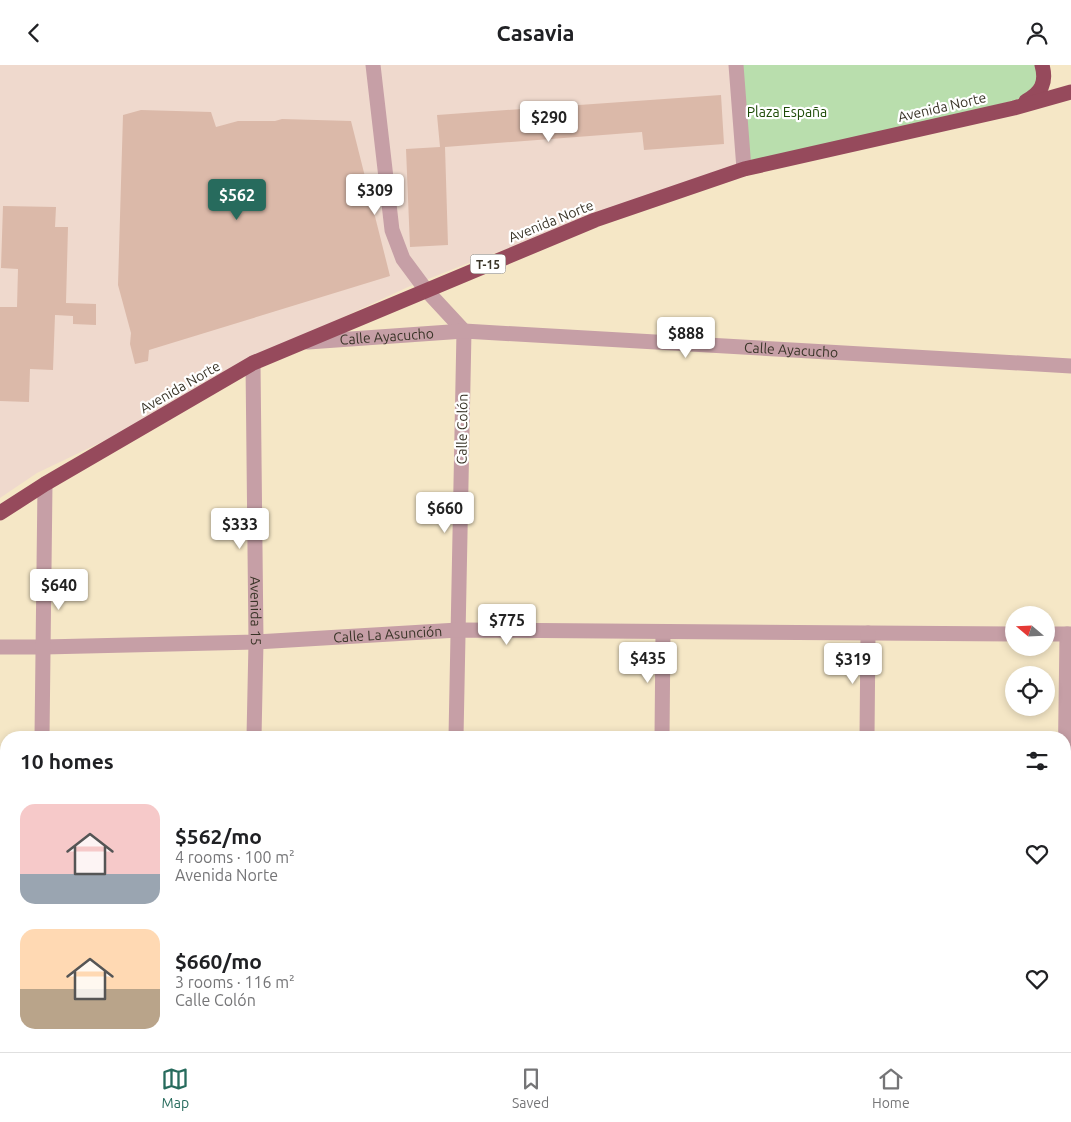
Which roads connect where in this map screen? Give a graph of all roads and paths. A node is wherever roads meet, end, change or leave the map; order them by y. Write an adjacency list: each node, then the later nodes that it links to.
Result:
1 (373, 65): 7 (street)
2 (736, 65): 6 (street)
3 (1042, 65): 5 (highway, T-15)
4 (1071, 92): 5 (highway, Avenida Norte / T-15)
5 (1014, 108): 6 (highway, Avenida Norte / T-15)
6 (744, 169): 7 (highway, Avenida Norte / T-15)
7 (426, 290): 8 (street); 9 (highway, Avenida Norte / T-15)
8 (464, 331): 9 (street, Calle Ayacucho); 11 (street, Calle Ayacucho); 14 (street, Calle Colón)
9 (301, 342): 10 (highway, Avenida Norte / T-15)
10 (253, 363): 12 (highway, Avenida Norte / T-15); 20 (street, Avenida 15)
11 (1071, 366)
12 (45, 484): 13 (highway, Avenida Norte / T-15); 22 (street)
13 (0, 513)
14 (458, 630): 15 (street, Calle La Asunción); 20 (street, Calle La Asunción); 25 (street, Calle Colón)
15 (664, 632): 16 (street, Calle La Asunción); 26 (street)
16 (868, 633): 17 (street, Calle La Asunción); 27 (street)
17 (1005, 634)
18 (1055, 634): 19 (street)
19 (1069, 634): 28 (street)
20 (256, 642): 22 (street, Calle La Asunción); 24 (street, Avenida 15)
21 (0, 647): 22 (street, Calle La Asunción)
22 (44, 647): 23 (street)
23 (42, 731)
24 (254, 731)
25 (456, 731)
26 (662, 731)
27 (867, 731)
28 (1066, 731)

